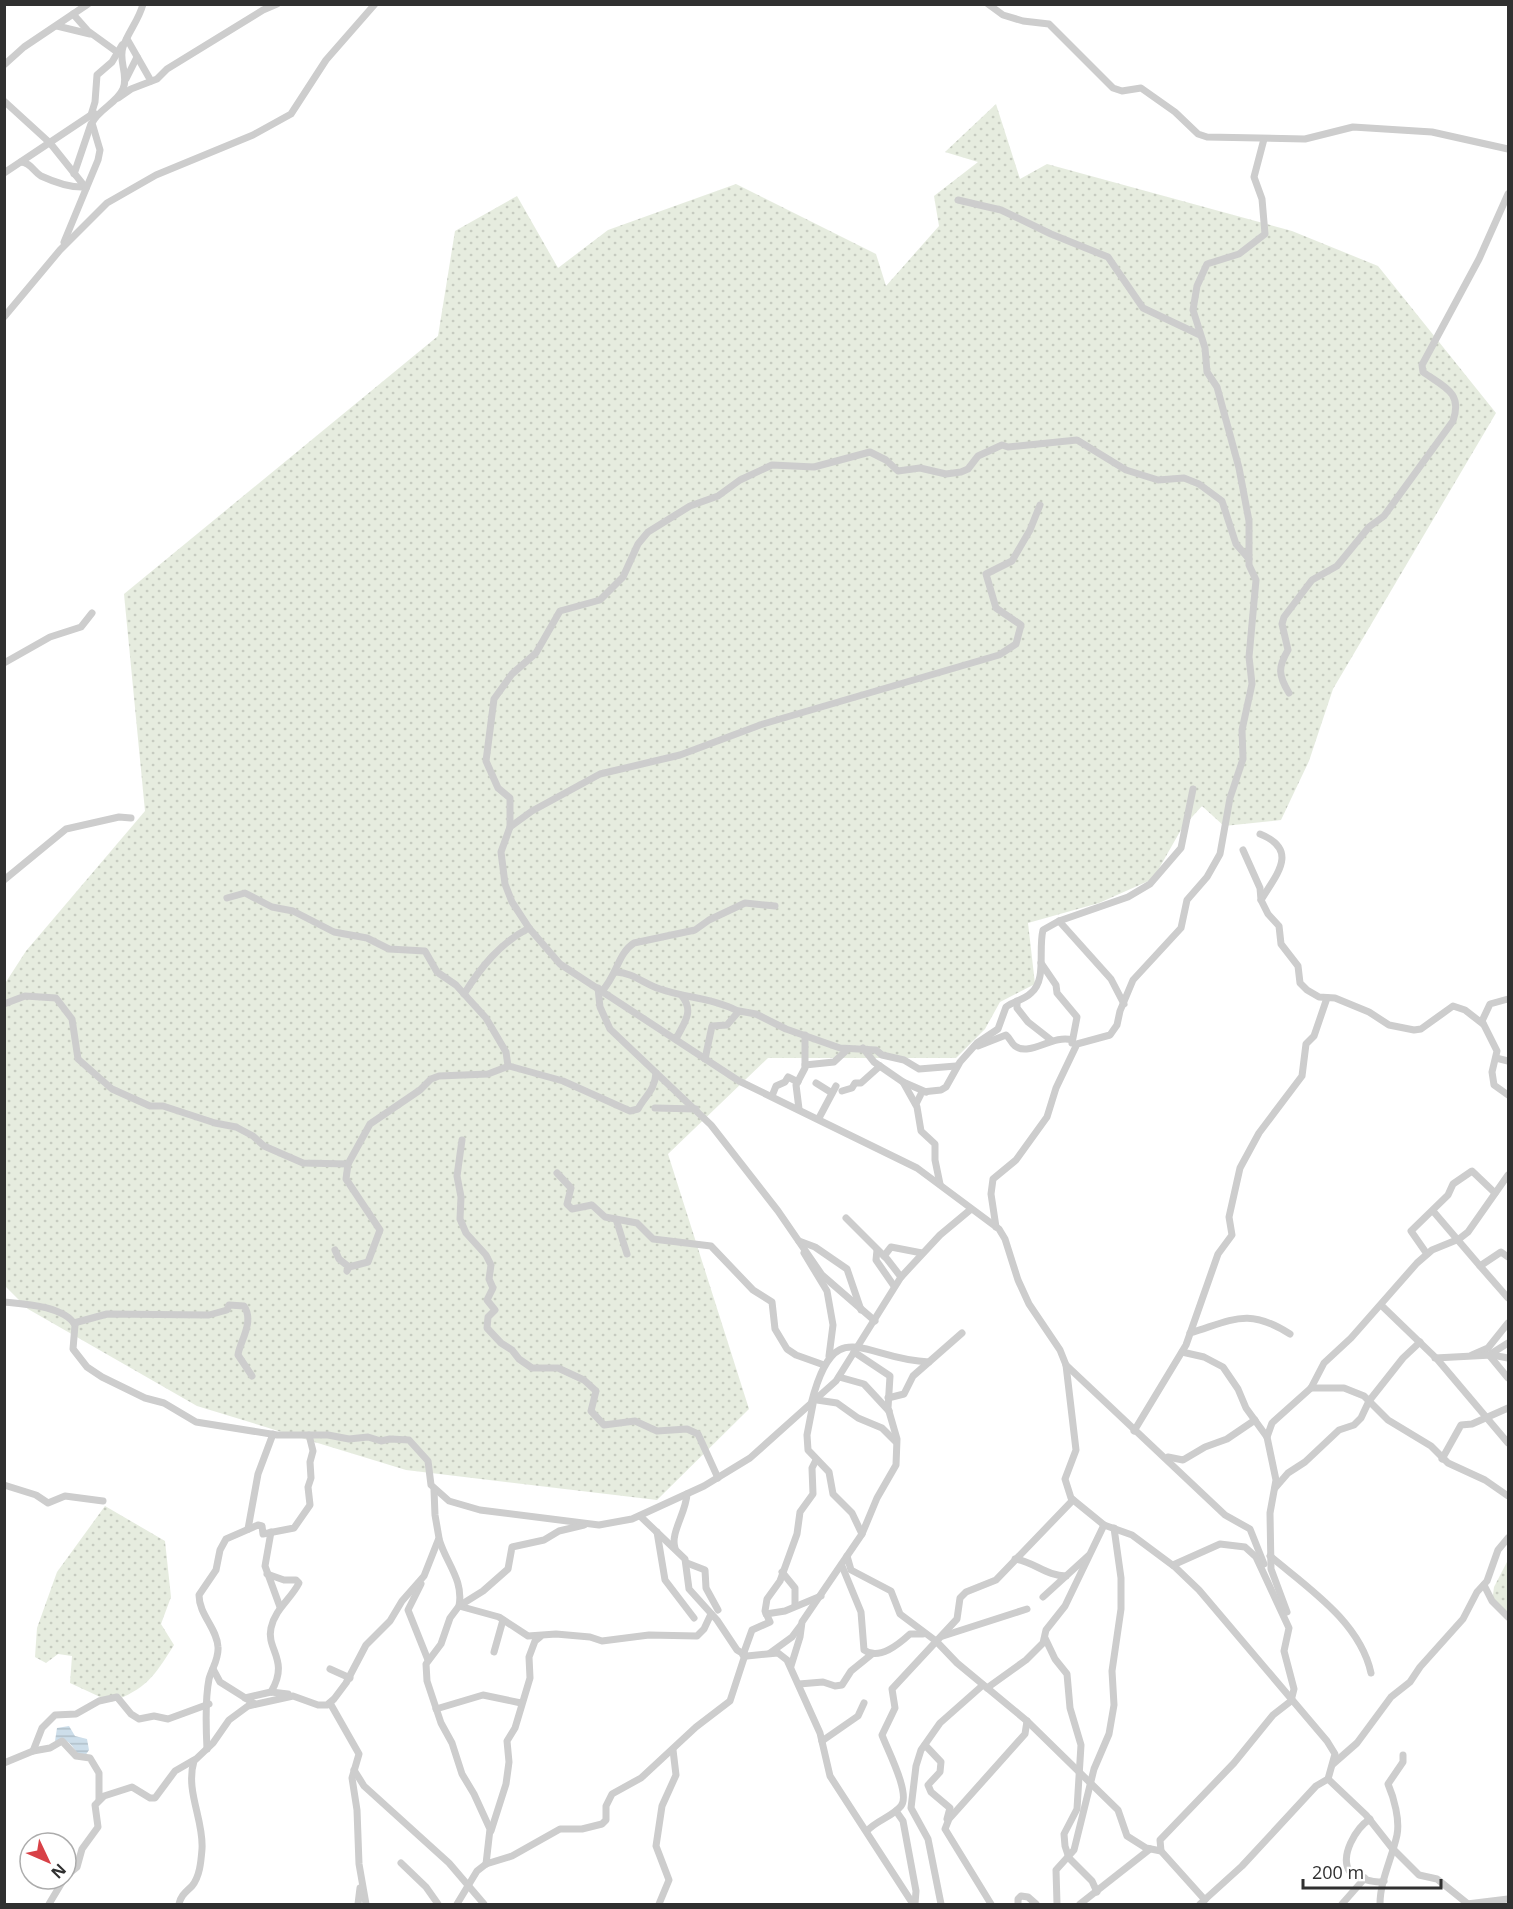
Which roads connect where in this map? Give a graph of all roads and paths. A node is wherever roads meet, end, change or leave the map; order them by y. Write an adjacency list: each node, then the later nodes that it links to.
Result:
1 (88, 4): 6 (street)
2 (143, 4): 9 (street)
3 (278, 4): 13 (street)
4 (375, 4): 27 (street)
5 (988, 4): 18 (street)
6 (74, 14): 7 (street); 8 (street)
7 (57, 26): 8 (street); 12 (street)
8 (95, 36): 10 (street)
9 (127, 40): 10 (street); 11 (street); 14 (street)
10 (117, 51): 17 (street)
11 (137, 57): 13 (street); 14 (street)
12 (4, 64)
13 (151, 81): 15 (street)
14 (125, 83): 15 (street)
15 (115, 99): 17 (street)
16 (4, 101): 19 (street)
17 (91, 119): 19 (street); 23 (street); 24 (street)
18 (1264, 139): 20 (street); 29 (street)
19 (50, 143): 21 (street); 23 (street)
20 (1509, 148)
21 (21, 162): 22 (street); 24 (street)
22 (4, 173)
23 (74, 174): 24 (street)
24 (85, 188): 27 (street)
25 (1509, 194): 34 (street)
26 (958, 200): 29 (street)
27 (60, 250): 28 (street)
28 (4, 317)
29 (1200, 334): 31 (street)
30 (1040, 505): 37 (street)
31 (1249, 560): 37 (street); 55 (street)
32 (93, 613): 33 (street)
33 (4, 663)
34 (1289, 693)
35 (1193, 789): 44 (street)
36 (131, 818): 40 (street)
37 (510, 827): 45 (street)
38 (1260, 834): 42 (street)
39 (1243, 850): 42 (street)
40 (4, 880)
41 (227, 898): 49 (street)
42 (1261, 900): 51 (street)
43 (775, 906): 47 (street)
44 (1059, 921): 46 (street); 55 (street)
45 (530, 928): 48 (street); 49 (street)
46 (1040, 962): 53 (street); 61 (street)
47 (616, 972): 48 (street); 50 (street)
48 (600, 989): 59 (street); 73 (street)
49 (464, 994): 70 (street)
50 (682, 996): 56 (street); 59 (street)
51 (1327, 998): 57 (street); 116 (street)
52 (1509, 999): 57 (street)
53 (1017, 1001): 60 (street); 63 (street)
54 (4, 1004): 87 (street)
55 (1124, 1004): 65 (street)
56 (738, 1011): 58 (street); 67 (street)
57 (1483, 1024): 66 (street)
58 (805, 1035): 64 (street); 69 (street)
59 (676, 1039): 67 (street)
60 (1051, 1040): 61 (street); 63 (street)
61 (1072, 1040): 65 (street)
62 (863, 1048): 64 (street); 71 (street); 72 (street)
63 (972, 1048): 72 (street)
64 (848, 1049): 69 (street)
65 (1073, 1052): 96 (street)
66 (1496, 1058): 68 (street); 79 (street)
67 (705, 1059): 80 (street)
68 (1509, 1061)
69 (805, 1065): 74 (street)
70 (508, 1066): 73 (street); 87 (street)
71 (880, 1066): 75 (street); 77 (street)
72 (956, 1066): 78 (street)
73 (656, 1073): 83 (street)
74 (798, 1082): 80 (street); 84 (street)
75 (903, 1082): 78 (street); 81 (street)
76 (816, 1083): 77 (street)
77 (837, 1090): 85 (street)
78 (926, 1092): 81 (street)
79 (1509, 1095)
80 (772, 1096): 84 (street)
81 (915, 1104): 90 (street)
82 (654, 1108): 83 (street)
83 (696, 1109): 97 (street)
84 (799, 1109): 85 (street)
85 (819, 1119): 90 (street)
86 (462, 1140): 151 (street)
87 (348, 1164): 99 (street)
88 (557, 1173): 95 (street)
89 (1509, 1174): 91 (street)
90 (940, 1184): 92 (street)
91 (1495, 1193): 93 (street); 98 (street)
92 (970, 1210): 96 (street); 101 (street)
93 (1433, 1211): 98 (street); 103 (street)
94 (846, 1218): 100 (street)
95 (616, 1219): 102 (street); 129 (street)
96 (996, 1227): 130 (street)
97 (796, 1238): 112 (street); 112 (street); 124 (street)
98 (1456, 1240): 103 (street); 106 (street)
99 (335, 1250)
100 (877, 1250): 104 (street); 108 (street)
101 (922, 1253): 104 (street); 107 (street)
102 (627, 1254)
103 (1427, 1254): 111 (street)
104 (884, 1256): 107 (street)
105 (1509, 1257): 106 (street)
106 (1480, 1266): 109 (street)
107 (901, 1278): 108 (street)
108 (894, 1286): 113 (street)
109 (1509, 1298)
110 (4, 1302): 114 (street)
111 (1381, 1305): 119 (street); 134 (street)
112 (861, 1310): 113 (street)
113 (875, 1321): 121 (street)
114 (74, 1323): 131 (street); 143 (street)
115 (1509, 1323): 125 (street)
116 (1190, 1333): 118 (street); 122 (street)
117 (962, 1334): 128 (street)
118 (1290, 1334)
119 (1420, 1342): 126 (street); 136 (street)
120 (1509, 1343): 123 (street)
121 (856, 1349): 124 (street); 128 (street); 132 (street); 135 (street)
122 (1182, 1352): 141 (street); 142 (street)
123 (1489, 1355): 125 (street); 127 (street); 133 (street)
124 (829, 1356): 129 (street)
125 (1467, 1357): 126 (street)
126 (1435, 1358): 140 (street)
127 (1509, 1358)
128 (929, 1362): 135 (street)
129 (824, 1365): 137 (street)
130 (1066, 1365): 142 (street); 157 (street)
131 (252, 1376)
132 (839, 1377): 137 (street); 139 (street)
133 (1509, 1378)
134 (1311, 1388): 136 (street); 145 (street)
135 (888, 1398): 139 (street)
136 (1369, 1401): 149 (street); 153 (street)
137 (813, 1403): 146 (street); 150 (street); 151 (street)
138 (1509, 1408): 140 (street)
139 (889, 1411): 146 (street)
140 (1487, 1418): 147 (street); 149 (street)
141 (1255, 1420): 145 (street); 148 (street)
142 (1134, 1431): 148 (street)
143 (273, 1434): 144 (street); 163 (street)
144 (309, 1435): 154 (street); 164 (street)
145 (1267, 1437): 153 (street)
146 (897, 1443): 166 (street)
147 (1509, 1443)
148 (1162, 1455): 181 (street)
149 (1442, 1459): 156 (street)
150 (816, 1460): 166 (street); 177 (street)
151 (718, 1479): 155 (street)
152 (4, 1485): 158 (street)
153 (1275, 1488): 172 (street)
154 (435, 1490): 160 (street); 168 (street)
155 (687, 1494): 159 (street); 169 (street)
156 (1509, 1496)
157 (1073, 1500): 161 (street); 173 (street)
158 (103, 1501)
159 (640, 1516): 160 (street); 165 (street)
160 (590, 1524): 185 (street)
161 (1104, 1525): 162 (street); 170 (street)
162 (1114, 1528): 176 (street); 235 (street)
163 (248, 1529): 164 (street); 206 (street)
164 (271, 1532): 178 (street)
165 (657, 1532): 169 (street); 192 (street)
166 (862, 1534): 171 (street)
167 (1509, 1538): 182 (street)
168 (439, 1539): 180 (street); 185 (street)
169 (676, 1549): 174 (street)
170 (1092, 1552): 179 (street); 197 (street)
171 (847, 1556): 175 (street); 195 (street)
172 (1270, 1556): 199 (street); 208 (street)
173 (1015, 1559): 179 (street); 198 (street)
174 (687, 1563): 189 (street); 189 (street)
175 (842, 1566): 183 (street); 202 (street)
176 (1173, 1566): 181 (street); 215 (street)
177 (782, 1572): 186 (street); 190 (street)
178 (267, 1574): 187 (street); 187 (street)
179 (1066, 1576): 184 (street)
180 (422, 1580): 204 (street); 209 (street)
181 (1269, 1583): 199 (street)
182 (1484, 1585): 191 (street); 231 (street)
183 (821, 1596): 186 (street); 194 (street)
184 (1043, 1597)
185 (459, 1606): 193 (street); 204 (street)
186 (795, 1606): 190 (street)
187 (280, 1607): 212 (street)
188 (1027, 1609): 198 (street)
189 (715, 1612): 196 (street); 203 (street)
190 (766, 1614): 203 (street)
191 (1509, 1617)
192 (694, 1618)
193 (503, 1620): 196 (street); 200 (street)
194 (801, 1625): 201 (street); 205 (street)
195 (926, 1634): 198 (street); 202 (street)
196 (540, 1637): 217 (street)
197 (1046, 1638): 211 (street); 233 (street)
198 (938, 1639): 211 (street); 237 (street)
199 (1285, 1642): 215 (street)
200 (494, 1652)
201 (769, 1654): 203 (street); 205 (street)
202 (872, 1654): 210 (street)
203 (744, 1655): 227 (street)
204 (428, 1660): 221 (street)
205 (791, 1666): 210 (street)
206 (213, 1669): 214 (street); 219 (street)
207 (330, 1669): 209 (street)
208 (1371, 1673)
209 (350, 1678): 216 (street)
210 (798, 1684): 223 (street)
211 (985, 1687): 222 (street); 224 (street)
212 (271, 1692): 213 (street); 214 (street)
213 (293, 1695): 216 (street); 220 (street)
214 (245, 1698): 220 (street)
215 (1291, 1701): 231 (street); 244 (street)
216 (330, 1703): 232 (street)
217 (521, 1703): 221 (street); 239 (street)
218 (864, 1703): 223 (street)
219 (209, 1704): 225 (street); 226 (street)
220 (255, 1704): 225 (street)
221 (436, 1708): 239 (street)
222 (1027, 1721): 233 (street); 241 (street)
223 (822, 1741): 240 (street)
224 (925, 1745): 241 (street); 268 (street)
225 (207, 1749): 229 (street)
226 (33, 1750): 230 (street); 236 (street)
227 (673, 1750): 248 (street); 266 (street)
228 (1403, 1755): 242 (street)
229 (196, 1759): 236 (street); 260 (street)
230 (4, 1763)
231 (1333, 1764): 234 (street)
232 (354, 1770): 249 (street); 252 (street)
233 (1081, 1776): 235 (street); 245 (street)
234 (1328, 1779): 238 (street); 257 (street)
235 (1089, 1785): 243 (street); 245 (street)
236 (99, 1800): 246 (street)
237 (896, 1811): 240 (street); 267 (street)
238 (1370, 1819): 242 (street); 250 (street)
239 (491, 1831): 248 (street)
240 (867, 1832): 267 (street)
241 (947, 1836): 269 (street)
242 (1392, 1848): 251 (street); 258 (street)
243 (1150, 1849): 244 (street); 254 (street)
244 (1161, 1851): 257 (street)
245 (1069, 1858): 254 (street); 272 (street)
246 (78, 1863)
247 (401, 1863): 263 (street)
248 (490, 1863): 252 (street)
249 (361, 1877): 261 (street); 262 (street)
250 (1368, 1880): 251 (street); 255 (street); 274 (street)
251 (1384, 1881): 255 (street)
252 (470, 1886): 264 (street); 265 (street)
253 (57, 1891): 259 (street)
254 (1097, 1892): 273 (street)
255 (1380, 1895): 275 (street)
256 (1509, 1899): 258 (street)
257 (1203, 1902)
258 (1467, 1904)
259 (49, 1905)
260 (179, 1905)
261 (358, 1905)
262 (366, 1905)
263 (438, 1905)
264 (457, 1905)
265 (484, 1905)
266 (659, 1905)
267 (914, 1905)
268 (941, 1905)
269 (991, 1905)
270 (1018, 1905): 271 (street)
271 (1036, 1905)
272 (1057, 1905)
273 (1080, 1905)
274 (1342, 1905)
275 (1380, 1905)

